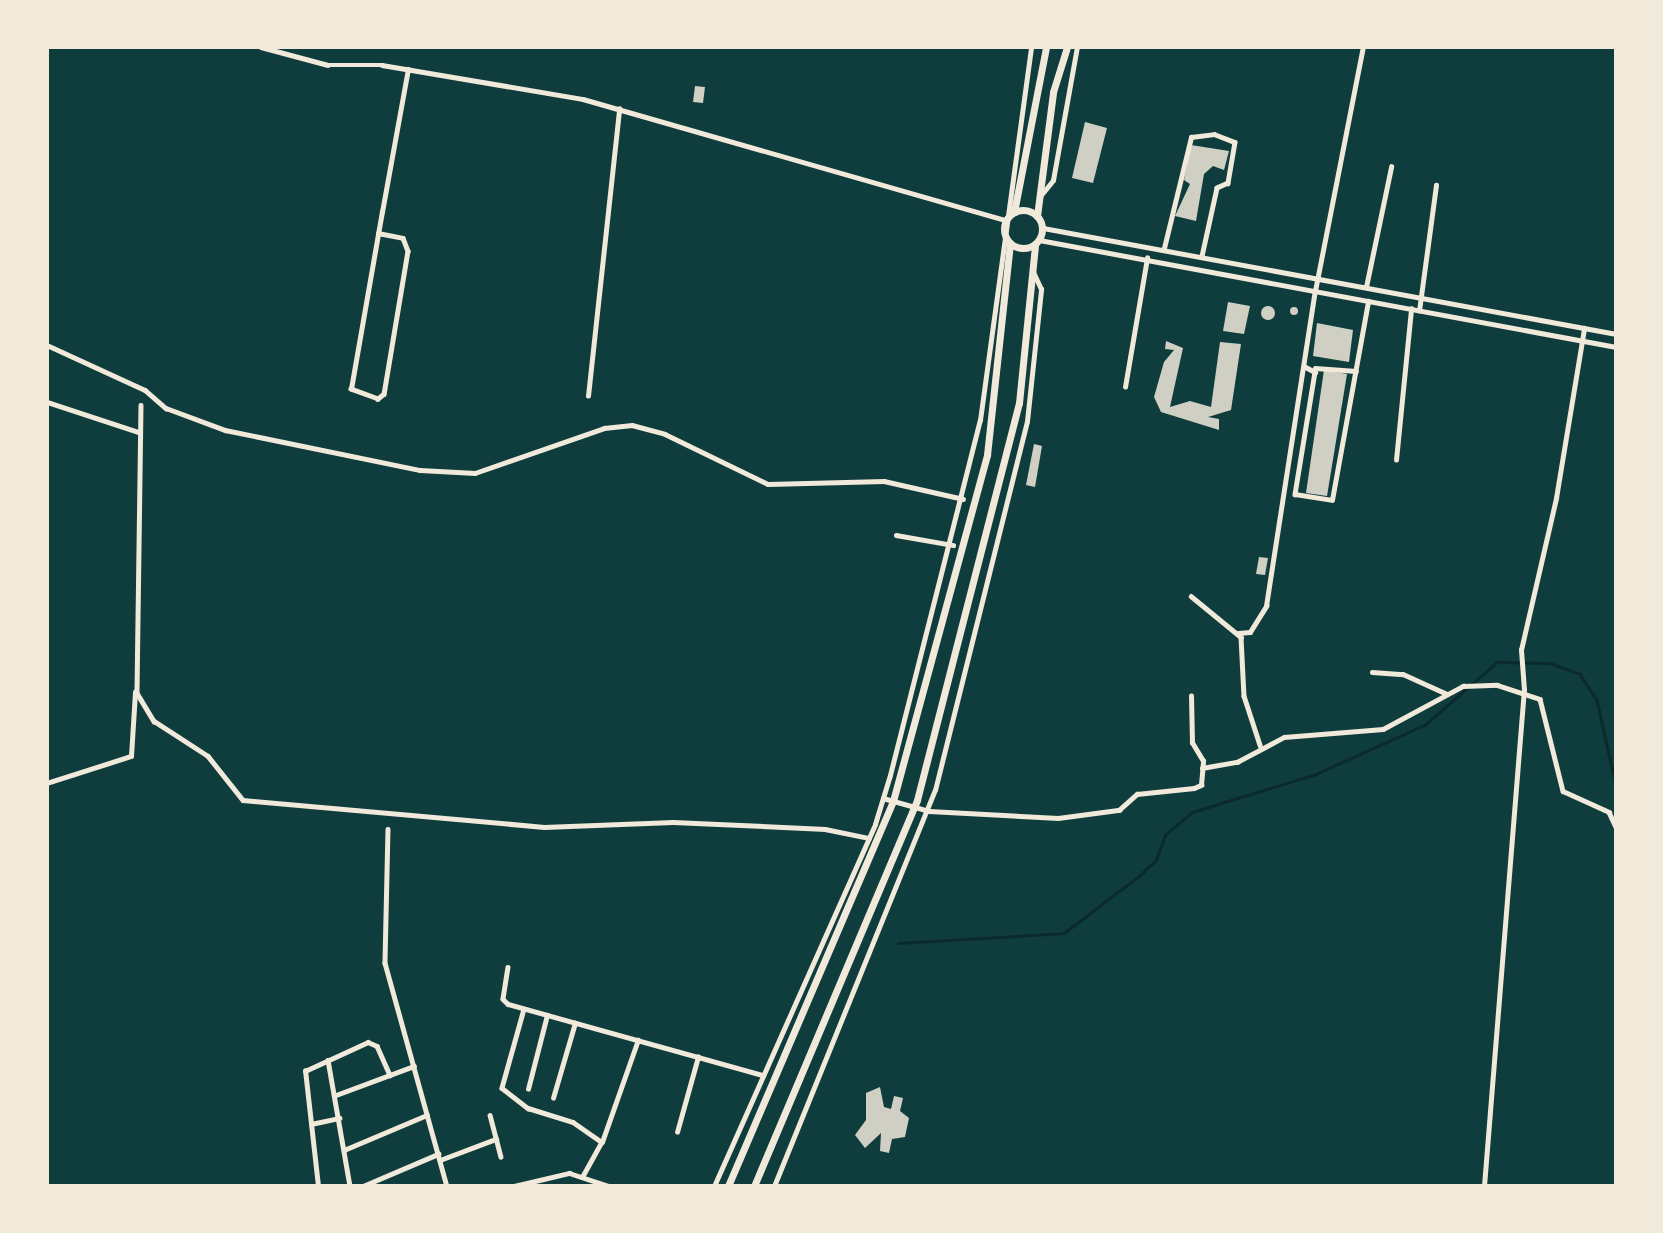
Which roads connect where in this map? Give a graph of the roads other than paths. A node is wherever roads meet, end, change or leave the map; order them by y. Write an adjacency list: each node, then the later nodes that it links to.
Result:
1 (261, 47): 7 (street)
2 (1031, 47): 14 (street)
3 (1046, 47): 12 (main road)
4 (1067, 47): 11 (main road)
5 (1077, 47): 11 (street)
6 (1363, 47): 25 (street)
7 (408, 69): 8 (street); 16 (street)
8 (619, 109): 14 (street); 41 (street)
9 (1391, 167): 26 (street)
10 (1436, 185): 28 (street)
11 (1039, 198): 13 (main road)
12 (1014, 212): 13 (main road); 14 (main road)
13 (1037, 216): 15 (main road)
14 (1004, 220): 18 (main road); 46 (street)
15 (1042, 228): 17 (street); 19 (main road)
16 (378, 233): 16 (street)
17 (1105, 238): 20 (street); 21 (street)
18 (1010, 243): 19 (main road); 60 (main road)
19 (1037, 243): 21 (street); 24 (main road)
20 (1164, 248): 22 (street); 22 (street)
21 (1103, 250): 23 (street)
22 (1202, 256): 25 (street)
23 (1147, 258): 27 (street); 40 (street)
24 (1033, 272): 61 (main road); 62 (street)
25 (1318, 278): 26 (street); 27 (street)
26 (1366, 287): 28 (street)
27 (1315, 290): 29 (street); 37 (street)
28 (1421, 297): 31 (street); 32 (street)
29 (1368, 301): 30 (street); 39 (street)
30 (1411, 309): 31 (street); 45 (street)
31 (1419, 311): 34 (street)
32 (1584, 328): 33 (street); 34 (street)
33 (1616, 334)
34 (1581, 340): 36 (street); 53 (street)
35 (47, 345): 46 (street)
36 (1616, 347)
37 (1304, 366): 38 (street); 50 (street)
38 (1315, 368): 39 (street); 39 (street)
39 (1356, 371)
40 (1125, 387)
41 (588, 396)
42 (47, 402): 44 (street)
43 (141, 405): 44 (street)
44 (139, 432): 52 (street)
45 (1396, 460)
46 (963, 499): 48 (street)
47 (896, 535): 48 (street)
48 (953, 545): 59 (street)
49 (1191, 596): 50 (street)
50 (1238, 633): 56 (street)
51 (1372, 672): 54 (street)
52 (135, 687): 58 (street); 65 (street)
53 (1524, 691): 54 (street); 63 (street); 100 (street)
54 (1447, 694): 56 (street)
55 (1191, 696): 57 (street)
56 (1260, 746): 57 (street)
57 (1202, 768): 62 (street)
58 (47, 783)
59 (883, 798): 60 (street); 65 (street)
60 (893, 801): 61 (street); 97 (main road)
61 (915, 804): 62 (street); 98 (main road)
62 (929, 811): 99 (street)
63 (1616, 827)
64 (388, 829): 73 (street)
65 (869, 838): 75 (street)
66 (509, 967): 67 (street)
67 (524, 1009): 68 (street); 85 (street)
68 (547, 1015): 69 (street); 76 (street)
69 (575, 1023): 70 (street); 78 (street)
70 (638, 1040): 71 (street); 85 (street)
71 (698, 1057): 75 (street); 83 (street)
72 (328, 1060): 74 (street); 77 (street); 82 (street)
73 (414, 1066): 74 (street); 79 (street)
74 (390, 1075): 77 (street)
75 (763, 1075): 96 (street)
76 (528, 1089)
77 (336, 1095): 81 (street)
78 (554, 1098)
79 (427, 1115): 86 (street); 87 (street)
80 (490, 1115): 84 (street)
81 (339, 1118): 82 (street); 86 (street)
82 (311, 1124): 90 (street)
83 (677, 1132)
84 (496, 1139): 87 (street); 88 (street)
85 (601, 1142): 89 (street)
86 (344, 1150): 91 (street)
87 (439, 1157): 92 (street); 93 (street)
88 (501, 1157)
89 (583, 1176): 94 (street); 95 (street)
90 (318, 1186)
91 (350, 1186)
92 (363, 1186)
93 (447, 1186)
94 (514, 1186)
95 (608, 1186)
96 (715, 1186)
97 (729, 1186)
98 (754, 1186)
99 (774, 1186)
100 (1484, 1186)

